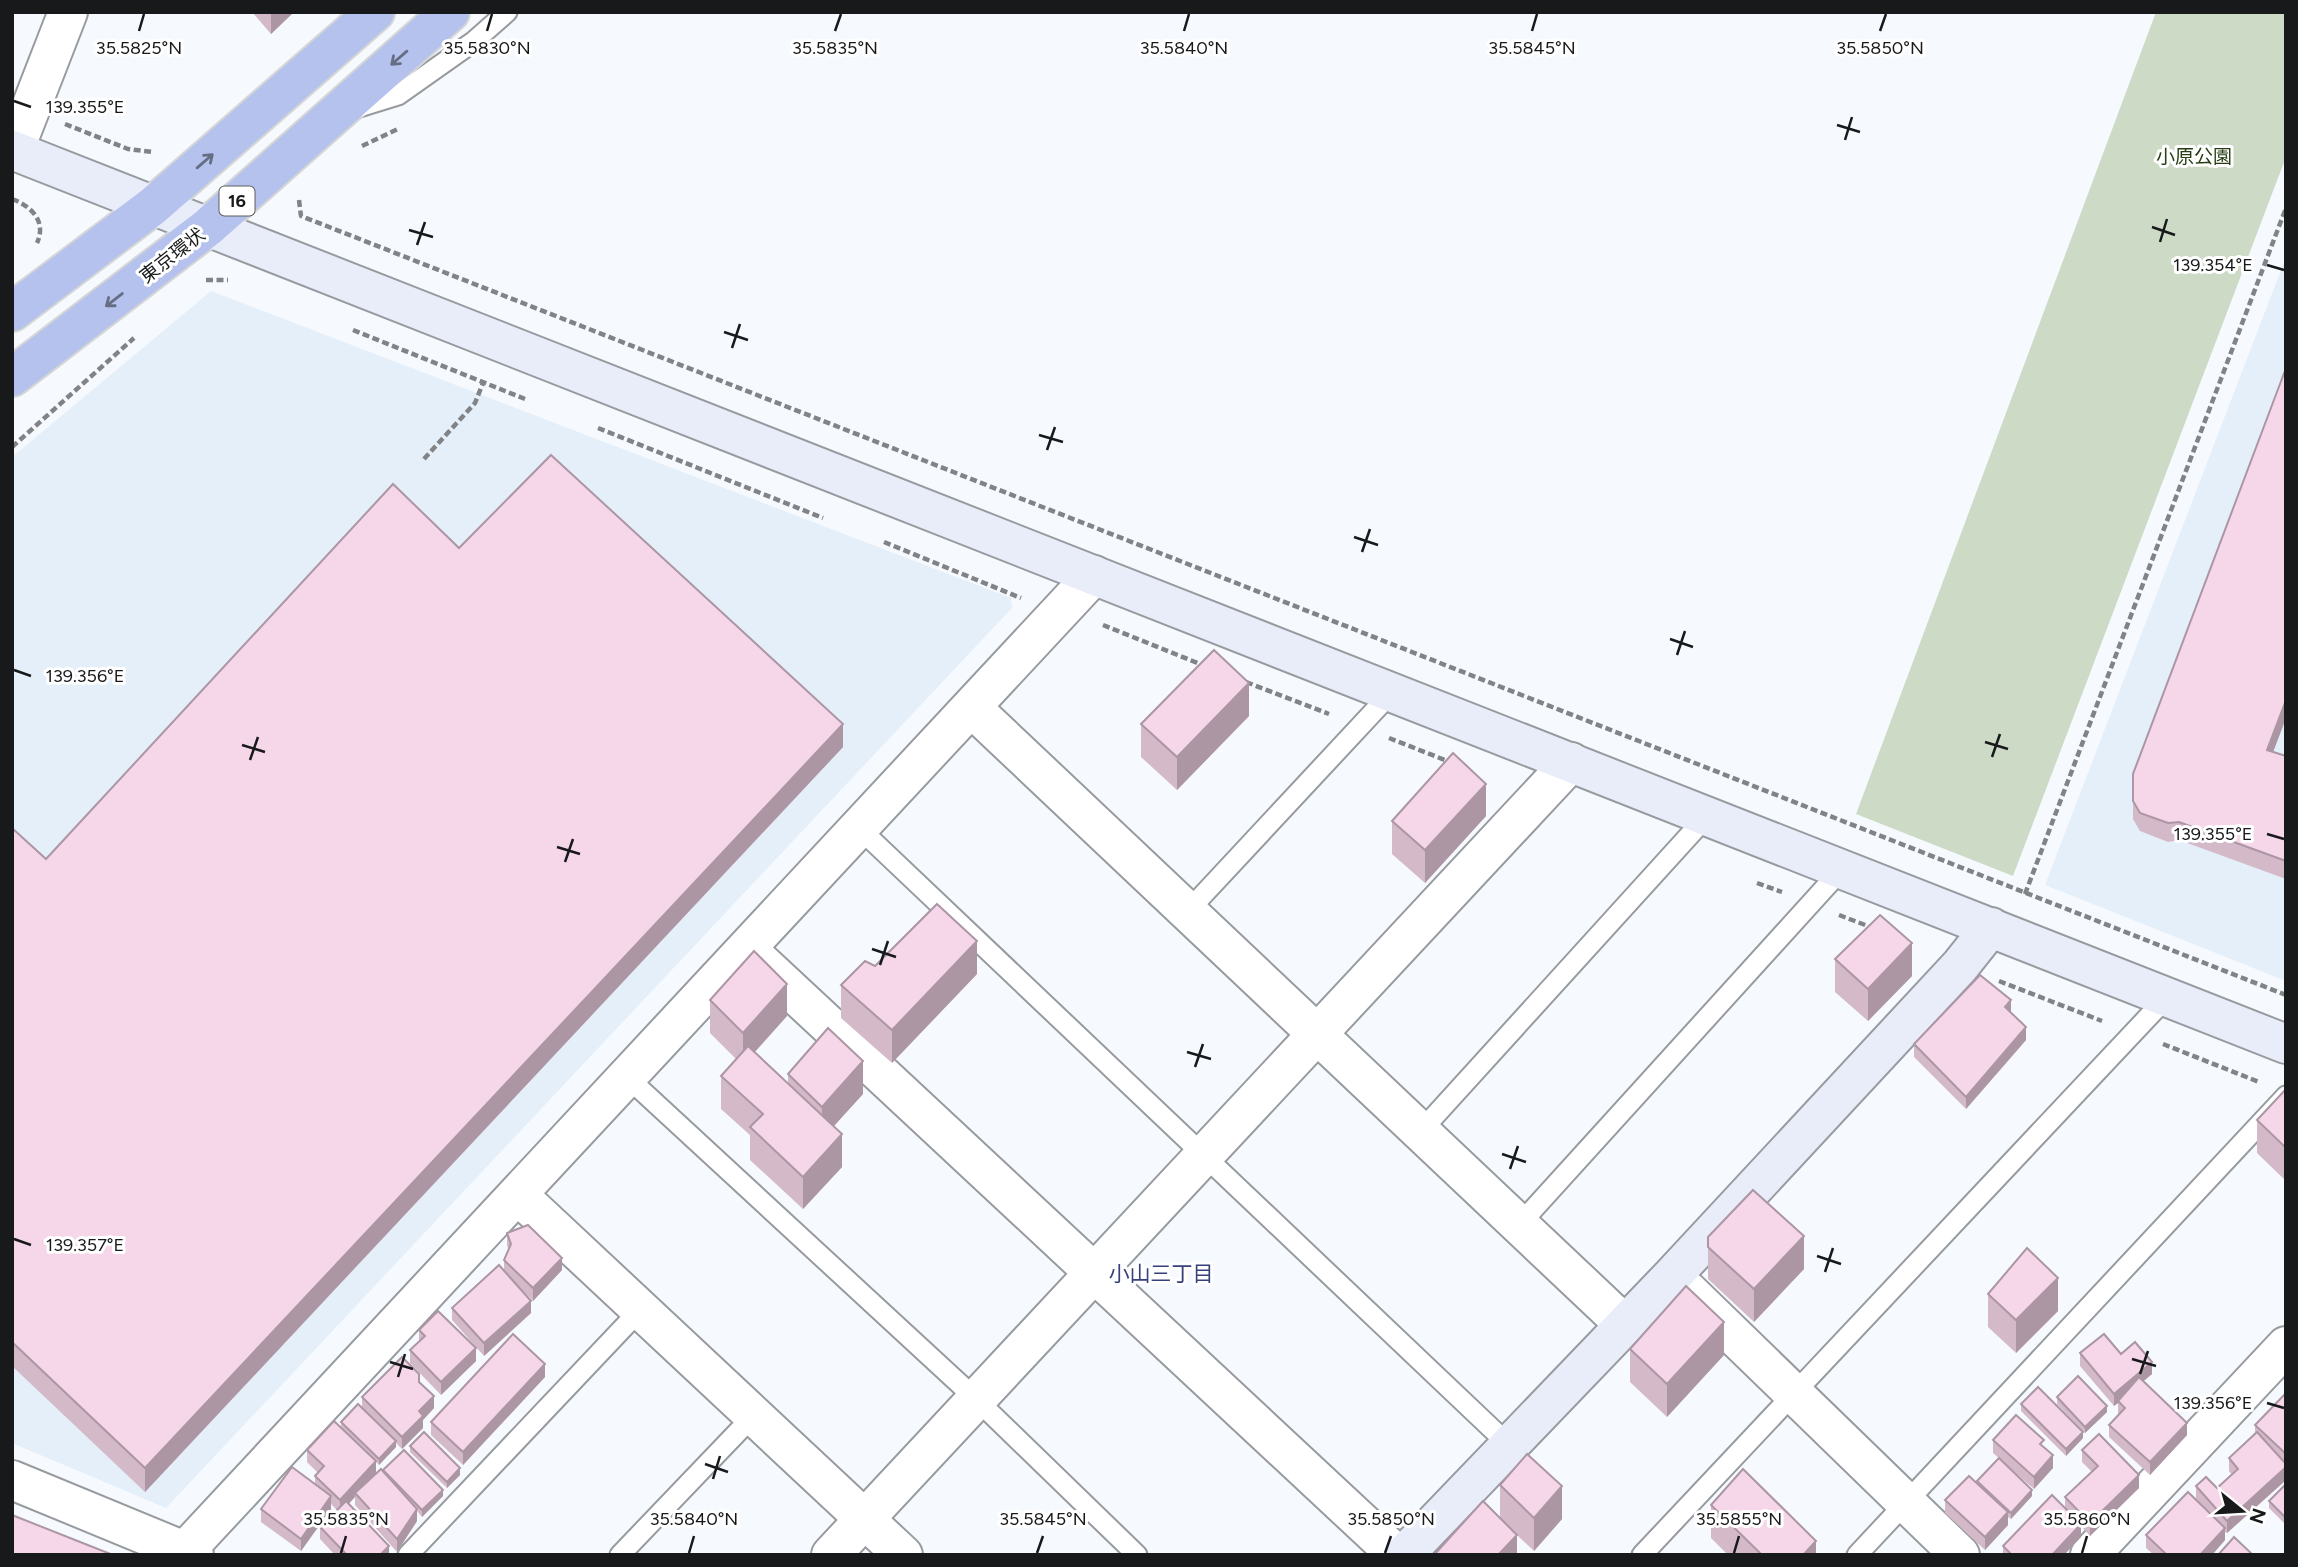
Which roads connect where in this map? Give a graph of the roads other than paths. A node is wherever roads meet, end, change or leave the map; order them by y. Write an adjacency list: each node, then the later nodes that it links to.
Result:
1 (68, 12): 6 (street)
2 (375, 12): 7 (highway, 16, one-way to 2)
3 (450, 12): 5 (highway, 東京環状 / 16, one-way to 5)
4 (507, 12): 5 (lane)
5 (335, 114): 8 (highway, 東京環状 / 16)
6 (13, 150): 7 (street)
7 (153, 206): 8 (street); 9 (highway, 16)
8 (208, 227): 10 (highway, 東京環状 / 16, one-way to 10); 11 (street)
9 (12, 312)
10 (12, 377)
11 (1094, 575): 12 (street); 13 (street)
12 (1392, 692): 14 (street); 18 (lane)
13 (972, 708): 16 (street); 18 (street)
14 (1571, 762): 15 (street); 22 (street)
15 (1707, 816): 17 (street); 26 (lane)
16 (860, 829): 20 (street); 27 (lane)
17 (1842, 869): 19 (street); 29 (lane)
18 (1187, 912): 22 (street)
19 (1991, 927): 21 (street); 31 (street)
20 (748, 949): 24 (street); 30 (street)
21 (2167, 997): 23 (street); 35 (lane)
22 (1318, 1035): 26 (street); 27 (street)
23 (2286, 1044)
24 (627, 1077): 28 (street); 36 (lane)
25 (2286, 1096): 40 (lane)
26 (1420, 1132): 29 (street)
27 (1205, 1156): 30 (street); 38 (lane)
28 (518, 1195): 32 (street); 42 (street)
29 (1519, 1225): 33 (street)
30 (1095, 1273): 36 (street); 48 (street)
31 (1672, 1276): 33 (street); 35 (street)
32 (641, 1309): 37 (street); 43 (lane)
33 (1624, 1324): 38 (street)
34 (2286, 1346): 53 (street)
35 (1794, 1394): 40 (street); 50 (lane)
36 (976, 1399): 41 (street); 47 (lane)
37 (754, 1415): 41 (street); 44 (lane)
38 (1510, 1446): 49 (street)
39 (12, 1480): 42 (street)
40 (1906, 1503): 51 (lane); 52 (street)
41 (864, 1519): 45 (street); 46 (street)
42 (188, 1554)
43 (408, 1555)
44 (620, 1555)
45 (831, 1555)
46 (903, 1555)
47 (1137, 1555)
48 (1397, 1555)
49 (1404, 1555)
50 (1642, 1555)
51 (1857, 1555)
52 (1960, 1555)
53 (2090, 1555)

